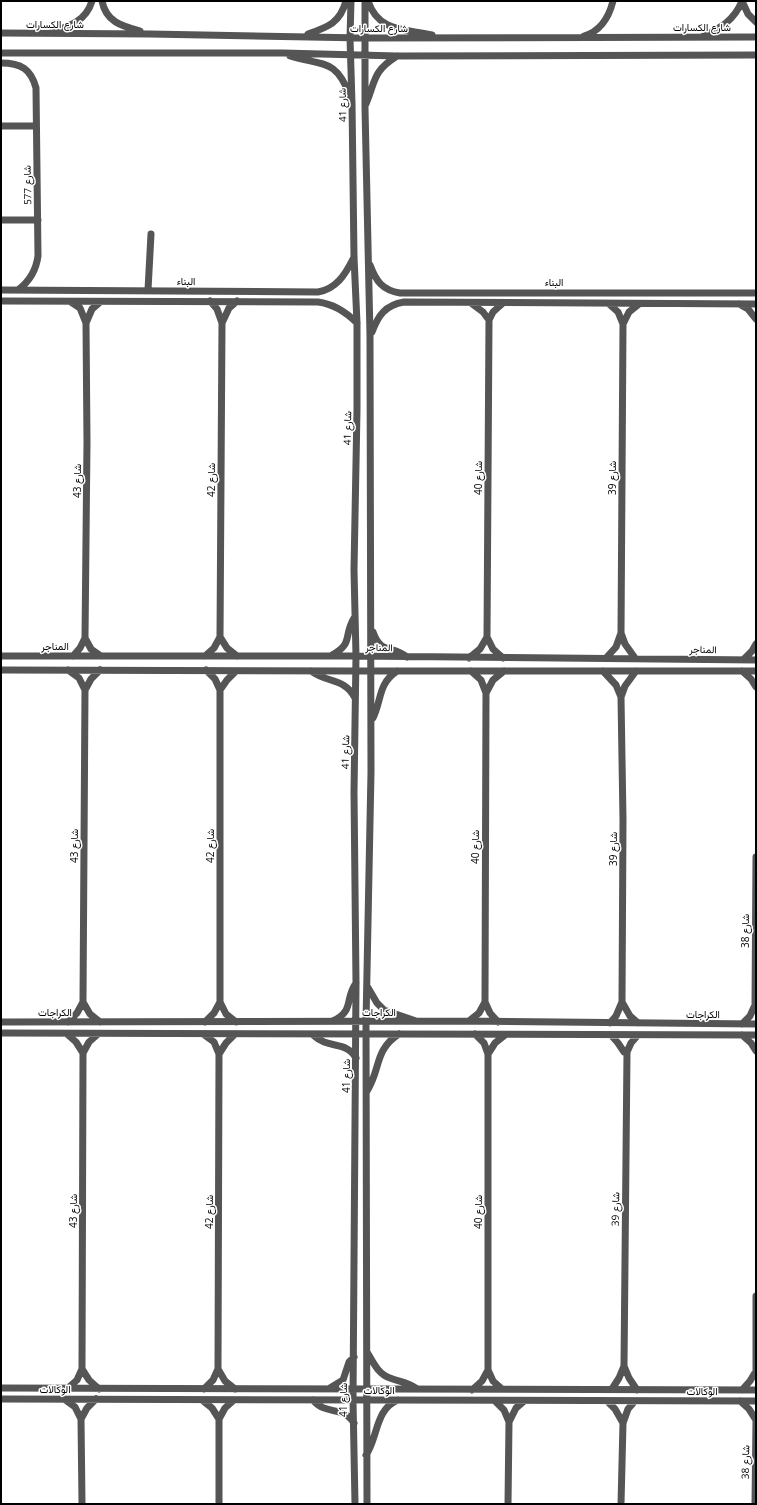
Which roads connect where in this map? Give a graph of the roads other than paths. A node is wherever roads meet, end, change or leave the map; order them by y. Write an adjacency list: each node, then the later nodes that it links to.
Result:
1 (92, 1): 11 (street)
2 (102, 1): 12 (street)
3 (346, 1): 13 (street)
4 (351, 1): 16 (street, شارع 41)
5 (364, 1): 17 (street, شارع 41)
6 (368, 1): 18 (street)
7 (613, 1): 19 (street)
8 (742, 1): 9 (street); 14 (street)
9 (756, 22)
10 (1, 34): 11 (street, شارع الكسارات)
11 (46, 34): 12 (street, شارع الكسارات)
12 (150, 34): 13 (street, شارع الكسارات)
13 (303, 36): 16 (street, شارع الكسارات)
14 (700, 37): 15 (street, شارع الكسارات); 19 (street, شارع الكسارات)
15 (756, 37)
16 (350, 38): 17 (street, شارع الكسارات); 22 (street, شارع 41)
17 (364, 38): 18 (street, شارع الكسارات); 23 (street, شارع 41)
18 (446, 38): 19 (street, شارع الكسارات)
19 (581, 38)
20 (1, 53): 21 (street)
21 (282, 53): 22 (street); 27 (street)
22 (350, 55): 23 (street); 27 (street, شارع 41)
23 (364, 55): 25 (street); 28 (street, شارع 41)
24 (756, 55): 25 (street)
25 (397, 56): 28 (street)
26 (1, 63): 30 (street, شارع 577)
27 (352, 103): 34 (street, شارع 41)
28 (364, 108): 35 (street, شارع 41)
29 (1, 126): 30 (street)
30 (36, 126): 32 (street, شارع 577)
31 (1, 220): 32 (street)
32 (38, 220): 37 (street, شارع 577)
33 (151, 234): 38 (street)
34 (354, 257): 38 (street, البناء); 55 (street, شارع 41)
35 (368, 260): 39 (street, البناء); 57 (street, شارع 41)
36 (1, 290): 37 (street, البناء)
37 (18, 290): 38 (street, البناء)
38 (148, 290)
39 (756, 293)
40 (1, 301): 43 (street, البناء)
41 (210, 301): 42 (street, البناء); 44 (street, البناء); 54 (street, شارع 42)
42 (237, 301): 54 (street, شارع 42); 55 (street, البناء)
43 (71, 302): 44 (street, البناء); 53 (street, شارع 43)
44 (100, 302): 53 (street, شارع 43)
45 (471, 303): 46 (street); 52 (street); 57 (street)
46 (503, 303): 48 (street); 52 (street)
47 (639, 303): 48 (street); 49 (street); 56 (street)
48 (609, 304): 56 (street)
49 (739, 304): 50 (street); 51 (street)
50 (756, 304)
51 (756, 319)
52 (489, 320): 62 (street, شارع 40)
53 (86, 323): 63 (street, شارع 43)
54 (222, 323): 61 (street, شارع 42)
55 (357, 324): 58 (street, شارع 41)
56 (623, 324): 60 (street, شارع 39)
57 (370, 336): 59 (street, شارع 41)
58 (355, 616): 70 (street); 71 (street, شارع 41)
59 (371, 627): 72 (street, شارع 41); 73 (street)
60 (621, 633): 76 (street, شارع 39); 77 (street, شارع 39)
61 (220, 637): 68 (street); 69 (street)
62 (487, 637): 74 (street); 75 (street)
63 (85, 638): 66 (street); 67 (street)
64 (756, 644): 78 (street)
65 (1, 656): 66 (street, المناجر)
66 (73, 656): 67 (street, المناجر)
67 (101, 656): 68 (street, المناجر)
68 (205, 656): 69 (street, المناجر)
69 (237, 656): 70 (street, المناجر)
70 (330, 656): 71 (street, المناجر)
71 (356, 656): 72 (street, المناجر); 86 (street, شارع 41)
72 (371, 657): 73 (street, المناجر); 87 (street, شارع 41)
73 (407, 657): 74 (street, المناجر)
74 (469, 658): 75 (street, المناجر)
75 (503, 658): 76 (street, المناجر)
76 (606, 658): 77 (street, المناجر)
77 (635, 658): 78 (street, المناجر)
78 (744, 659): 79 (street, المناجر)
79 (756, 660)
80 (1, 670): 81 (street)
81 (68, 670): 82 (street); 96 (street)
82 (100, 670): 83 (street); 96 (street)
83 (206, 670): 84 (street); 97 (street)
84 (236, 671): 85 (street); 97 (street)
85 (311, 671): 86 (street); 100 (street)
86 (356, 671): 87 (street); 100 (street, شارع 41)
87 (371, 671): 88 (street); 101 (street, شارع 41)
88 (397, 671): 89 (street); 101 (street)
89 (471, 671): 90 (street); 98 (street)
90 (504, 671): 91 (street); 98 (street)
91 (603, 671): 92 (street); 99 (street)
92 (636, 671): 93 (street); 99 (street, شارع 39)
93 (742, 671): 94 (street); 95 (street)
94 (756, 671)
95 (756, 687)
96 (85, 690): 105 (street, شارع 43)
97 (220, 690): 106 (street, شارع 42)
98 (486, 692): 107 (street, شارع 40)
99 (622, 697): 108 (street, شارع 39)
100 (355, 698): 103 (street, شارع 41)
101 (371, 722): 104 (street, شارع 41)
102 (756, 857): 109 (street, شارع 38)
103 (356, 983): 116 (street); 117 (street, شارع 41)
104 (367, 986): 118 (street, شارع 41); 119 (street)
105 (83, 1002): 112 (street); 113 (street)
106 (220, 1002): 114 (street); 115 (street)
107 (485, 1002): 110 (street); 120 (street)
108 (622, 1002): 121 (street, شارع 39); 122 (street)
109 (756, 1006): 123 (street, شارع 38)
110 (469, 1021): 119 (street, الكراجات); 120 (street, الكراجات)
111 (1, 1022): 112 (street, الكراجات)
112 (68, 1022): 113 (street, الكراجات)
113 (100, 1022): 114 (street, الكراجات)
114 (205, 1022): 115 (street, الكراجات)
115 (237, 1022): 116 (street, الكراجات)
116 (332, 1022): 117 (street, الكراجات)
117 (356, 1022): 118 (street, الكراجات); 134 (street, شارع 41)
118 (366, 1022): 119 (street, الكراجات); 130 (street, شارع 41)
119 (418, 1022)
120 (498, 1022): 121 (street, الكراجات)
121 (610, 1023): 122 (street, الكراجات)
122 (638, 1024): 123 (street, الكراجات)
123 (742, 1024): 124 (street, الكراجات)
124 (756, 1024)
125 (1, 1033): 126 (street, الكراجات)
126 (66, 1034): 127 (street, الكراجات); 142 (street)
127 (98, 1034): 128 (street, الكراجات); 142 (street)
128 (204, 1034): 129 (street, الكراجات); 143 (street)
129 (235, 1034): 133 (street, الكراجات); 143 (street)
130 (366, 1034): 131 (street, الكراجات); 134 (street, الكراجات); 146 (street, شارع 41)
131 (399, 1034): 132 (street, الكراجات); 146 (street)
132 (475, 1034): 135 (street, الكراجات); 144 (street)
133 (313, 1035): 134 (street, الكراجات); 145 (street)
134 (356, 1035): 145 (street, شارع 41)
135 (504, 1035): 136 (street, الكراجات); 144 (street)
136 (610, 1035): 137 (street, الكراجات); 141 (street)
137 (638, 1035): 138 (street, الكراجات); 141 (street)
138 (742, 1035): 139 (street, الكراجات); 140 (street)
139 (756, 1035)
140 (756, 1051)
141 (627, 1052): 150 (street, شارع 39)
142 (83, 1053): 151 (street, شارع 43)
143 (219, 1054): 152 (street, شارع 42)
144 (488, 1054): 153 (street, شارع 40)
145 (356, 1058): 149 (street, شارع 41)
146 (366, 1091): 148 (street, شارع 41)
147 (756, 1296): 154 (street)
148 (366, 1350): 162 (street); 163 (street, شارع 41)
149 (354, 1357): 160 (street); 161 (street, شارع 41)
150 (624, 1366): 166 (street, شارع 39); 167 (street, شارع 39)
151 (82, 1369): 156 (street); 157 (street)
152 (218, 1369): 158 (street); 159 (street)
153 (488, 1370): 164 (street); 165 (street)
154 (756, 1371): 168 (street)
155 (1, 1388): 156 (street, الوكالات)
156 (68, 1388): 157 (street, الوكالات)
157 (99, 1389): 158 (street, الوكالات)
158 (204, 1389): 159 (street, الوكالات)
159 (235, 1389): 160 (street, الوكالات)
160 (328, 1389): 161 (street, الوكالات)
161 (353, 1389): 163 (street, الوكالات); 176 (street, شارع 41)
162 (417, 1389): 163 (street, الوكالات); 164 (street, الوكالات)
163 (366, 1390): 177 (street, شارع 41)
164 (472, 1390): 165 (street, الوكالات)
165 (502, 1390): 166 (street, الوكالات)
166 (612, 1390): 167 (street, الوكالات)
167 (637, 1390): 168 (street, الوكالات)
168 (742, 1390): 169 (street, الوكالات)
169 (756, 1390)
170 (1, 1399): 171 (street, الوكالات)
171 (64, 1399): 172 (street, الوكالات); 185 (street)
172 (96, 1399): 173 (street, الوكالات); 185 (street)
173 (202, 1400): 174 (street, الوكالات); 187 (street)
174 (234, 1400): 175 (street, الوكالات); 187 (street)
175 (313, 1400): 176 (street, الوكالات); 189 (street)
176 (353, 1400): 177 (street, الوكالات); 189 (street, شارع 41)
177 (366, 1400): 178 (street, الوكالات); 191 (street, شارع 41)
178 (398, 1400): 179 (street, الوكالات); 191 (street)
179 (495, 1401): 180 (street, الوكالات); 188 (street)
180 (524, 1401): 181 (street, الوكالات); 188 (street)
181 (607, 1401): 182 (street, الوكالات); 190 (street)
182 (635, 1401): 183 (street, الوكالات); 190 (street)
183 (740, 1401): 184 (street, الوكالات); 186 (street, شارع 38)
184 (756, 1401)
185 (81, 1419): 192 (street)
186 (756, 1419): 198 (street, شارع 38)
187 (219, 1420): 193 (street)
188 (509, 1422): 196 (street)
189 (354, 1423): 194 (street, شارع 41)
190 (623, 1423): 197 (street)
191 (366, 1455): 195 (street, شارع 41)
192 (82, 1504)
193 (219, 1504)
194 (355, 1504)
195 (367, 1504)
196 (508, 1504)
197 (621, 1504)
198 (754, 1504)

